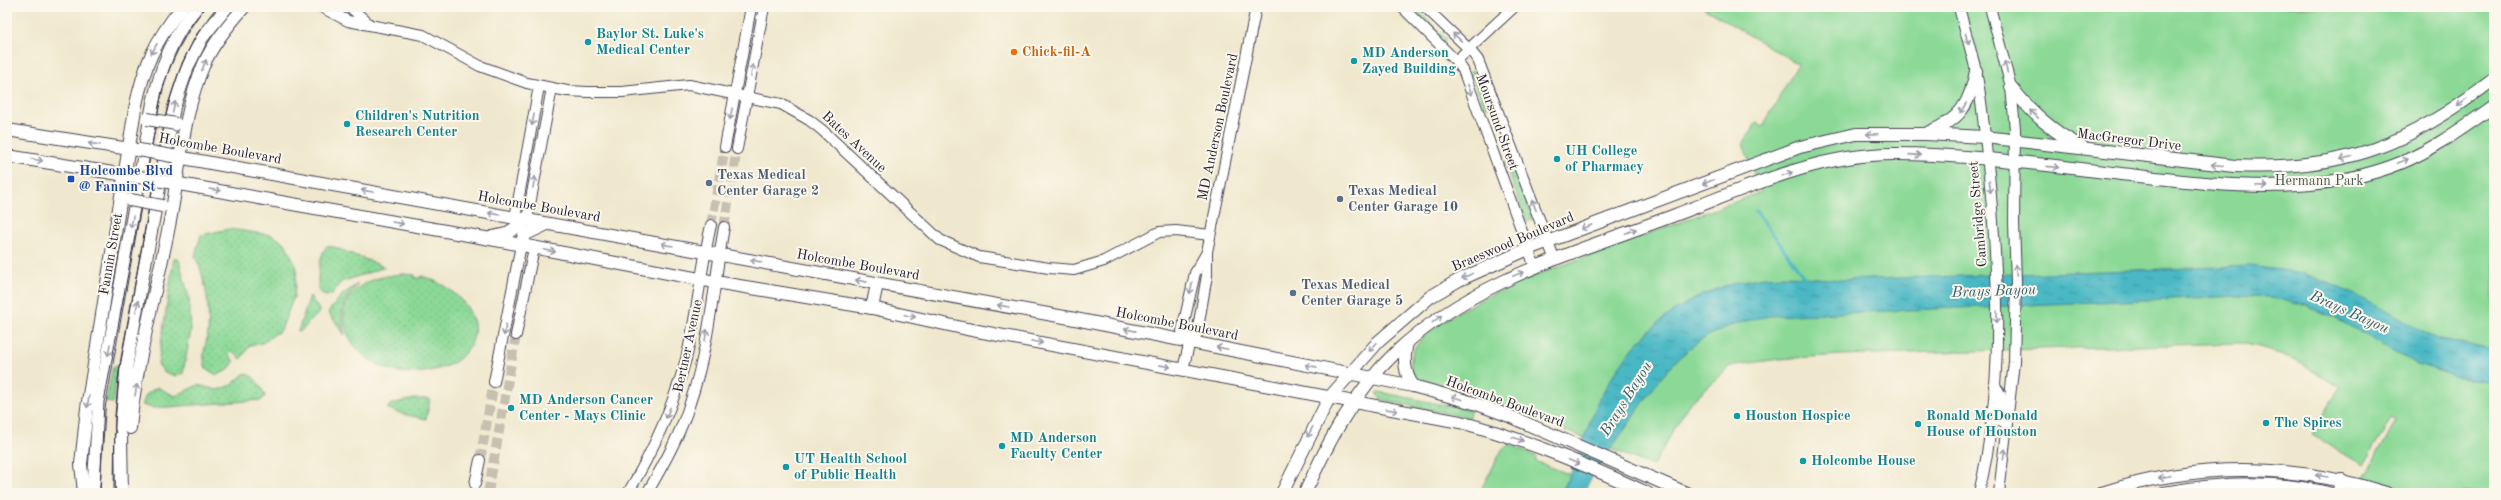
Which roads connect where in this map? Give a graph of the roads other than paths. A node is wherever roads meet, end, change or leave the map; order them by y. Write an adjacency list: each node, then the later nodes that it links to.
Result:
1 (182, 7): 26 (main road, one-way to 26)
2 (196, 7): 87 (main road, Fannin Street, one-way to 87)
3 (227, 7): 78 (main road, one-way to 3)
4 (244, 7): 27 (main road, one-way to 4)
5 (321, 7): 15 (street, Bates Avenue)
6 (350, 7): 15 (street, Bates Avenue)
7 (751, 7): 23 (street)
8 (764, 7): 24 (street, one-way to 8)
9 (1256, 7): 49 (street, MD Anderson Boulevard)
10 (1402, 7): 17 (street, Moursund Street)
11 (1426, 7): 16 (street, Moursund Street, one-way to 11)
12 (1514, 7): 16 (street)
13 (1959, 7): 18 (street, Cambridge Street, one-way to 18)
14 (1990, 7): 21 (street, one-way to 14)
15 (368, 23): 20 (street, Bates Avenue)
16 (1470, 50): 17 (street); 51 (street, Moursund Street, one-way to 16)
17 (1456, 61): 54 (street, Moursund Street, one-way to 54)
18 (1976, 72): 29 (main road, one-way to 29); 30 (street, Cambridge Street)
19 (2494, 80): 35 (main road, MacGregor Drive, one-way to 35)
20 (539, 86): 22 (street, Bates Avenue); 44 (street, one-way to 44)
21 (2011, 87): 31 (street); 35 (main road, one-way to 21)
22 (552, 88): 23 (street, Bates Avenue); 44 (street, one-way to 22)
23 (735, 95): 24 (street, Bates Avenue); 32 (street, one-way to 32)
24 (747, 97): 34 (street); 49 (street, Bates Avenue)
25 (2494, 106): 39 (main road, one-way to 25)
26 (135, 109): 27 (main road, bridge); 33 (main road)
27 (188, 119): 37 (main road)
28 (7, 130): 33 (main road, Holcombe Boulevard, one-way to 28)
29 (1925, 134): 30 (main road, MacGregor Drive); 40 (main road, MacGregor Drive, one-way to 40)
30 (1985, 137): 31 (main road, MacGregor Drive); 38 (street, Cambridge Street)
31 (2015, 141): 35 (main road, MacGregor Drive); 39 (street)
32 (725, 147)
33 (134, 149): 37 (main road, Holcombe Boulevard, bridge); 41 (main road)
34 (737, 149)
35 (2089, 150)
36 (7, 156): 41 (main road, one-way to 41)
37 (177, 156): 42 (main road); 44 (main road, Holcombe Boulevard, one-way to 37)
38 (1988, 160): 39 (main road); 58 (main road, one-way to 38); 74 (street, Cambridge Street, one-way to 74)
39 (2015, 162): 77 (street, one-way to 39)
40 (1744, 168): 51 (main road, Braeswood Boulevard, one-way to 51)
41 (129, 175): 42 (main road, bridge); 43 (main road)
42 (173, 183): 47 (main road); 50 (main road, one-way to 50)
43 (118, 219): 47 (main road, bridge); 86 (main road, one-way to 86)
44 (521, 219): 45 (main road, Holcombe Boulevard); 50 (main road)
45 (546, 224): 52 (main road); 55 (main road, Holcombe Boulevard, one-way to 45)
46 (711, 224): 55 (street, Bertner Avenue)
47 (169, 226): 78 (main road, one-way to 47)
48 (724, 227): 57 (street, Bertner Avenue)
49 (1210, 235): 56 (street, MD Anderson Boulevard)
50 (485, 238): 52 (main road)
51 (1548, 241): 54 (main road, Braeswood Boulevard); 58 (street, Moursund Street)
52 (521, 245): 53 (main road); 63 (street)
53 (534, 248): 60 (main road, one-way to 60); 64 (street)
54 (1528, 249): 59 (street, Moursund Street); 70 (main road, Braeswood Boulevard, one-way to 70)
55 (705, 252): 57 (main road, Holcombe Boulevard); 60 (street, Bertner Avenue)
56 (1206, 252): 67 (street, MD Anderson Boulevard); 67 (street, MD Anderson Boulevard, one-way to 67)
57 (720, 254): 61 (street, Bertner Avenue); 62 (main road, Holcombe Boulevard, one-way to 57)
58 (1555, 260): 59 (main road)
59 (1535, 267): 68 (main road, one-way to 59)
60 (700, 279): 61 (main road); 79 (street, Bertner Avenue, one-way to 79)
61 (715, 282): 65 (main road); 81 (street, Bertner Avenue, one-way to 61)
62 (877, 284): 65 (main road); 67 (main road, Holcombe Boulevard, one-way to 62)
63 (513, 292): 64 (street); 72 (street, one-way to 72)
64 (525, 294): 66 (street)
65 (872, 308): 69 (main road, one-way to 69)
66 (516, 335)
67 (1190, 341): 69 (street, MD Anderson Boulevard); 70 (main road, Holcombe Boulevard, one-way to 67)
68 (1407, 343): 71 (main road); 73 (main road)
69 (1183, 369): 75 (main road)
70 (1349, 374): 71 (main road, Holcombe Boulevard); 75 (main road, Braeswood Boulevard)
71 (1372, 378): 73 (main road, Holcombe Boulevard); 76 (main road)
72 (494, 382)
73 (1413, 386): 94 (main road, Holcombe Boulevard, one-way to 73)
74 (1994, 386): 77 (street); 95 (street, Cambridge Street)
75 (1329, 398): 76 (main road); 91 (main road, Braeswood Boulevard, one-way to 91)
76 (1353, 403): 92 (main road); 93 (main road, one-way to 93)
77 (2008, 424): 96 (street, one-way to 77)
78 (125, 432): 88 (main road)
79 (647, 457): 81 (street); 89 (street, Bertner Avenue)
80 (480, 460): 85 (street)
81 (663, 465): 90 (street, Bertner Avenue)
82 (2191, 472): 83 (main road, one-way to 82); 84 (main road); 97 (main road, one-way to 97)
83 (2342, 480): 100 (main road); 101 (main road)
84 (2193, 488): 98 (main road); 99 (main road)
85 (474, 489)
86 (84, 493)
87 (93, 493)
88 (123, 493)
89 (628, 493)
90 (647, 493)
91 (1282, 493)
92 (1305, 493)
93 (1647, 493)
94 (1686, 493)
95 (1979, 493)
96 (1999, 493)
97 (2102, 493)
98 (2164, 493)
99 (2328, 493)
100 (2338, 493)
101 (2386, 493)

